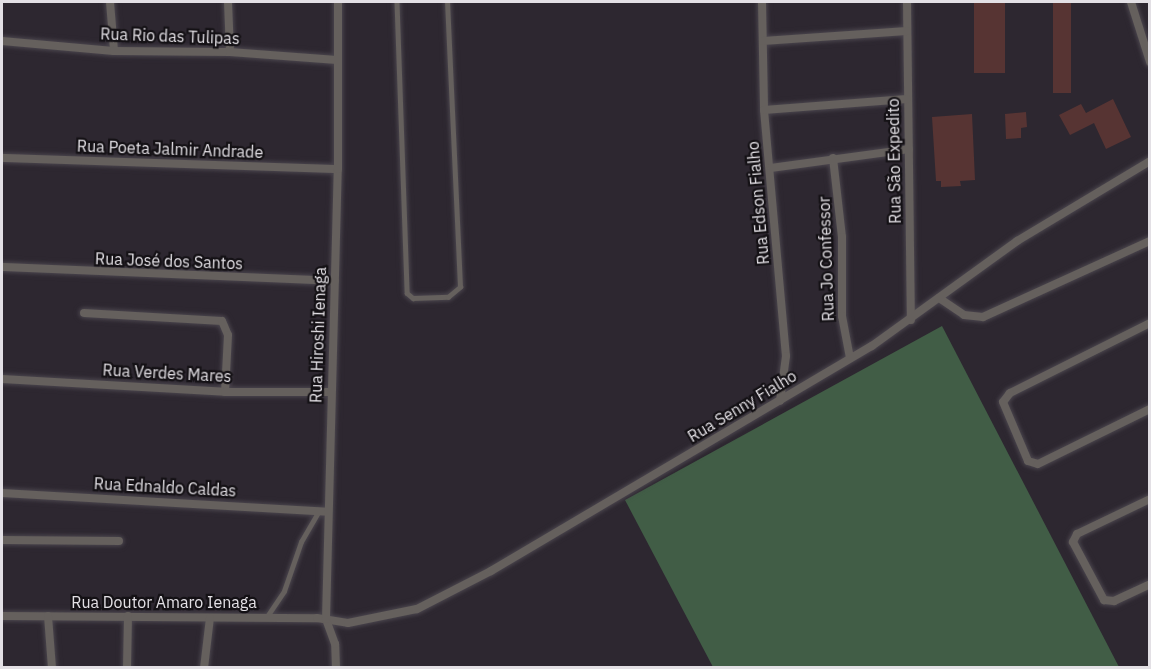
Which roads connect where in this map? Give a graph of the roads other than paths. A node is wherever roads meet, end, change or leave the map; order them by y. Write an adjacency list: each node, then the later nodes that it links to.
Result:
1 (110, 2): 12 (street)
2 (228, 2): 13 (street)
3 (338, 2): 14 (street, Rua Hiroshi Ienaga)
4 (397, 2): 5 (lane)
5 (447, 2)
6 (762, 2): 11 (street, Rua Edson Fialho)
7 (907, 2): 9 (street, Rua São Expedito)
8 (1131, 2): 15 (street)
9 (907, 31): 11 (street); 16 (street, Rua São Expedito)
10 (2, 41): 12 (street, Rua Rio das Tulipas)
11 (763, 41): 17 (street, Rua Edson Fialho)
12 (114, 51): 13 (street, Rua Rio das Tulipas)
13 (230, 52): 14 (street, Rua Rio das Tulipas)
14 (337, 60): 23 (street, Rua Hiroshi Ienaga)
15 (1149, 62)
16 (907, 99): 17 (street); 18 (street, Rua São Expedito)
17 (764, 110): 22 (street, Rua Edson Fialho)
18 (909, 149): 20 (street); 29 (street, Rua São Expedito)
19 (2, 158): 23 (street, Rua Poeta Jalmir Andrade)
20 (833, 158): 22 (street); 31 (street, Rua Jo Confessor)
21 (1149, 161): 27 (street, Rua Senny Fialho)
22 (771, 168): 35 (street, Rua Edson Fialho)
23 (338, 169): 26 (street, Rua Hiroshi Ienaga)
24 (1149, 241): 27 (street)
25 (2, 267): 26 (street, Rua José dos Santos)
26 (335, 281): 34 (street, Rua Hiroshi Ienaga)
27 (939, 298): 29 (street, Rua Senny Fialho)
28 (84, 313): 33 (street)
29 (911, 320): 31 (street, Rua Senny Fialho)
30 (1149, 323): 36 (street)
31 (850, 358): 35 (street, Rua Senny Fialho)
32 (2, 379): 33 (street, Rua Verdes Mares)
33 (225, 392): 34 (street, Rua Verdes Mares)
34 (331, 392): 39 (street, Rua Hiroshi Ienaga)
35 (780, 401): 48 (street, Rua Senny Fialho)
36 (1149, 409)
37 (2, 493): 39 (street, Rua Ednaldo Caldas)
38 (1149, 499): 42 (street)
39 (323, 512): 47 (lane); 48 (street, Rua Hiroshi Ienaga)
40 (2, 540): 41 (street)
41 (119, 541)
42 (1149, 584)
43 (2, 616): 44 (street, Rua Doutor Amaro Ienaga)
44 (48, 616): 45 (street, Rua Doutor Amaro Ienaga); 49 (street)
45 (129, 616): 46 (street, Rua Doutor Amaro Ienaga); 50 (street)
46 (210, 618): 47 (street, Rua Doutor Amaro Ienaga); 51 (street)
47 (266, 618): 48 (street, Rua Doutor Amaro Ienaga)
48 (326, 619): 52 (street, Rua Hiroshi Ienaga)
49 (52, 668)
50 (127, 668)
51 (204, 668)
52 (336, 668)

